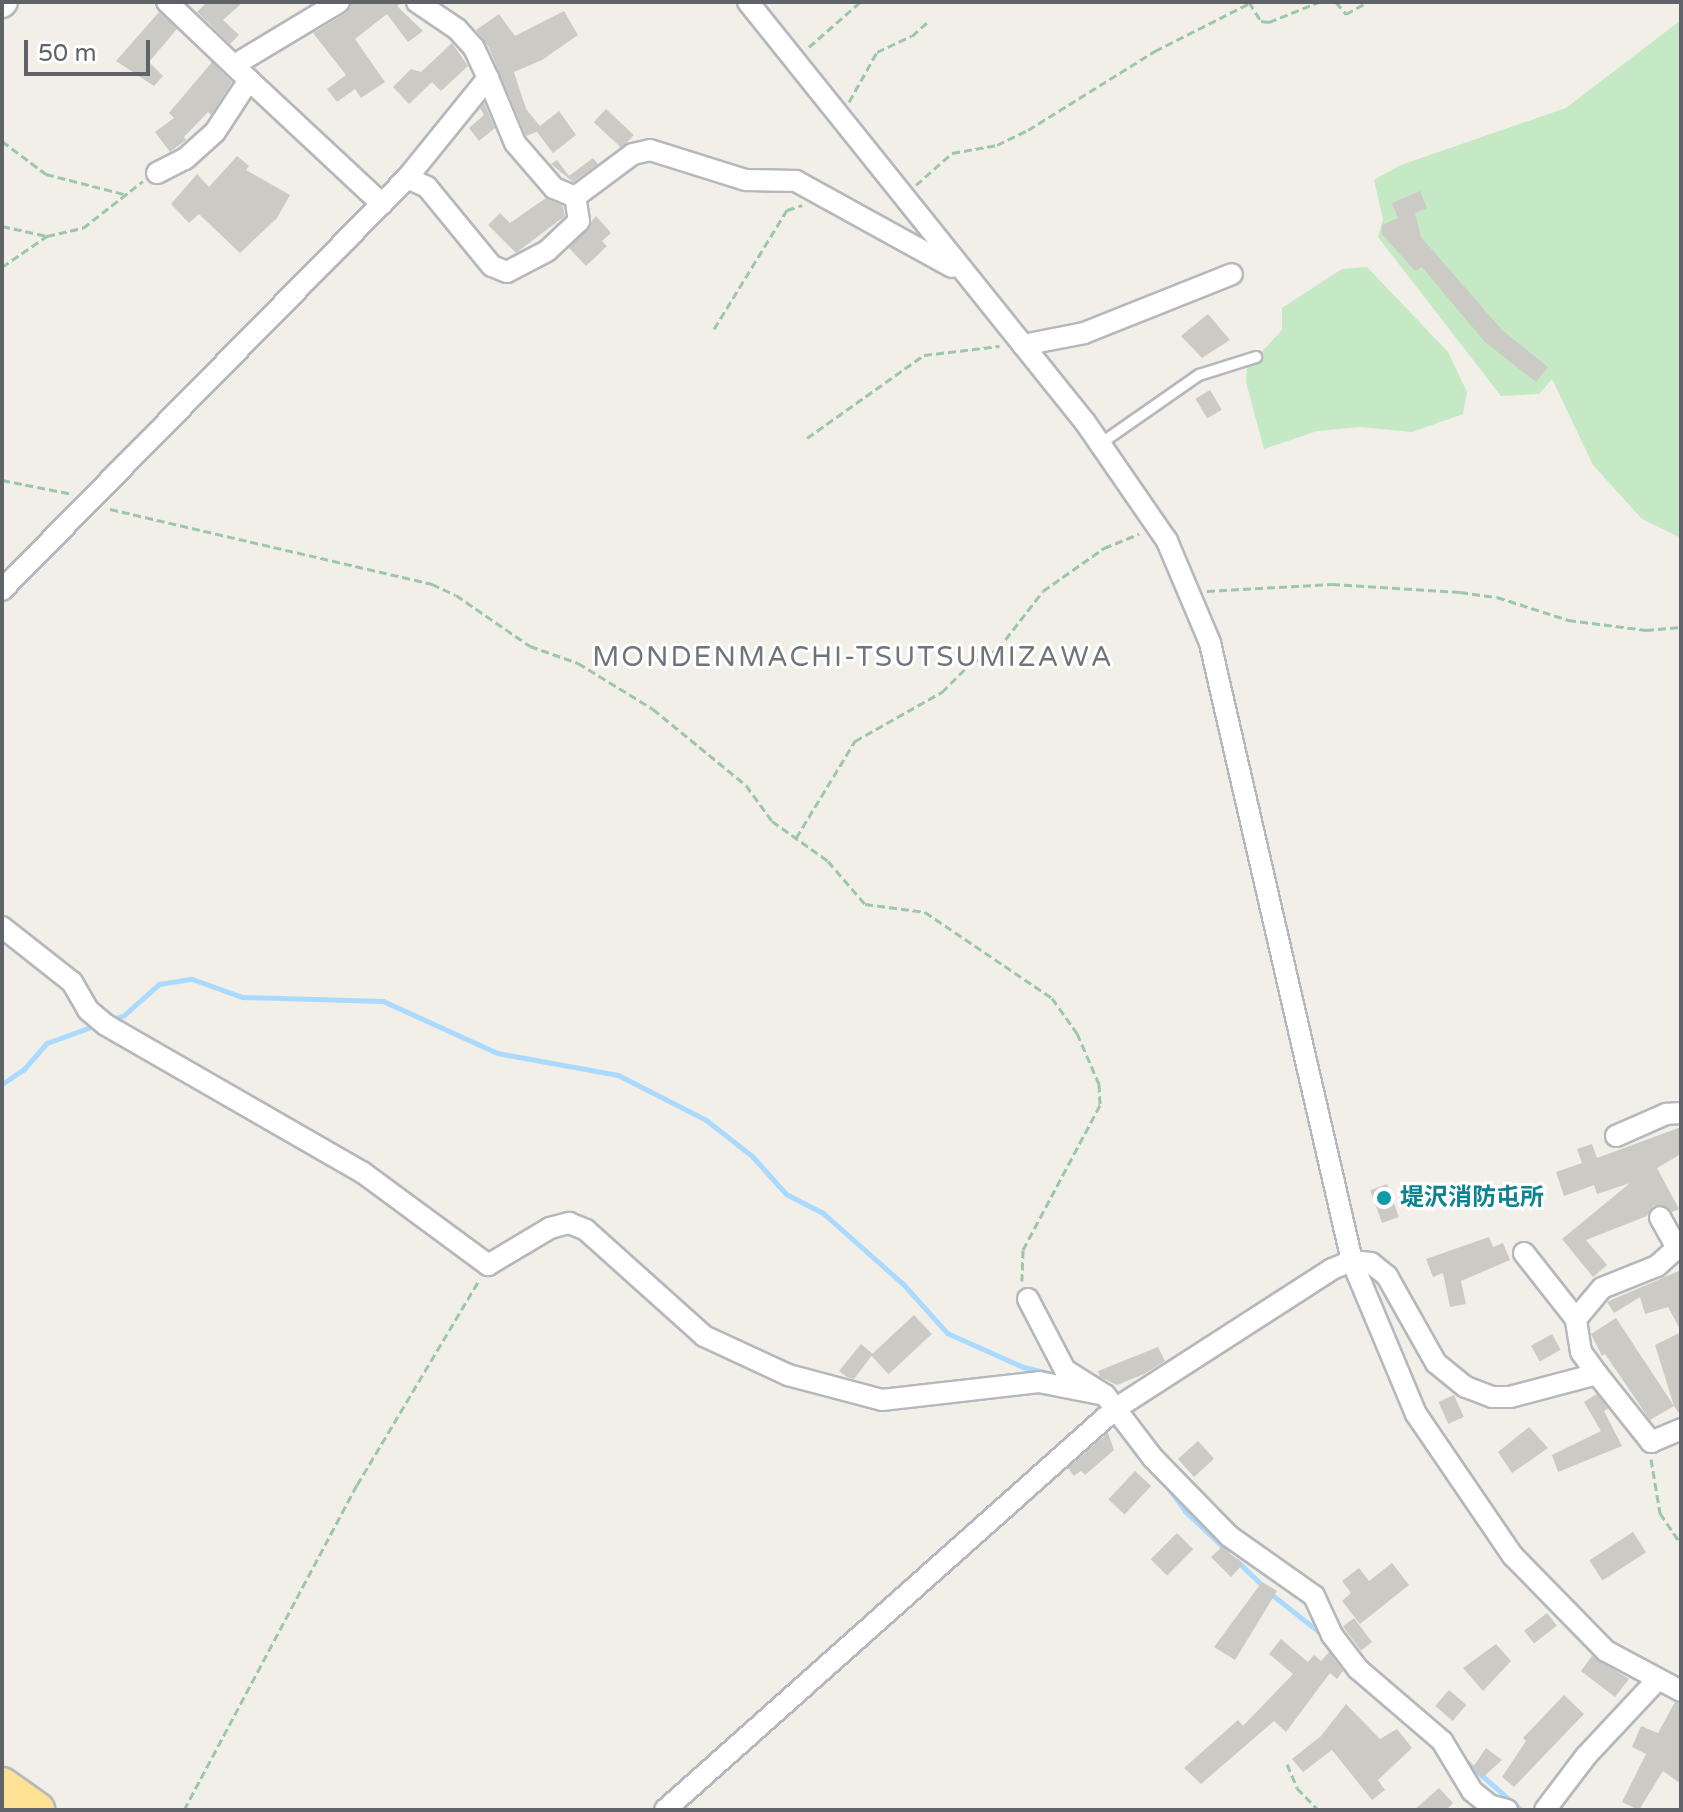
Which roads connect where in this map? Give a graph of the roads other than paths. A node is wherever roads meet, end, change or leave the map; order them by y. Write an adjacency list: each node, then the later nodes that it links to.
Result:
1 (167, 2): 5 (street)
2 (339, 2): 5 (street)
3 (417, 2): 6 (street)
4 (748, 2): 11 (street)
5 (243, 72): 7 (street); 10 (street)
6 (488, 78): 8 (street); 9 (street)
7 (157, 173)
8 (407, 178): 9 (street); 10 (street)
9 (575, 197): 11 (street)
10 (382, 204): 16 (street)
11 (959, 271): 13 (street)
12 (1232, 274): 13 (street)
13 (1023, 345): 15 (street)
14 (1256, 357): 15 (lane)
15 (1100, 444): 22 (street)
16 (2, 590)
17 (2, 927): 26 (street)
18 (1681, 1113): 19 (street)
19 (1616, 1136)
20 (1660, 1217): 24 (street)
21 (1524, 1253): 24 (street)
22 (1352, 1261): 25 (street); 26 (street); 28 (street)
23 (1028, 1299): 26 (street)
24 (1576, 1319): 25 (street)
25 (1597, 1374): 27 (street)
26 (1110, 1402): 32 (street); 33 (street)
27 (1681, 1429)
28 (1657, 1680): 29 (street); 34 (street)
29 (1681, 1691)
30 (2, 1786): 31 (highway)
31 (36, 1810)
32 (665, 1810)
33 (1507, 1810)
34 (1545, 1810)

